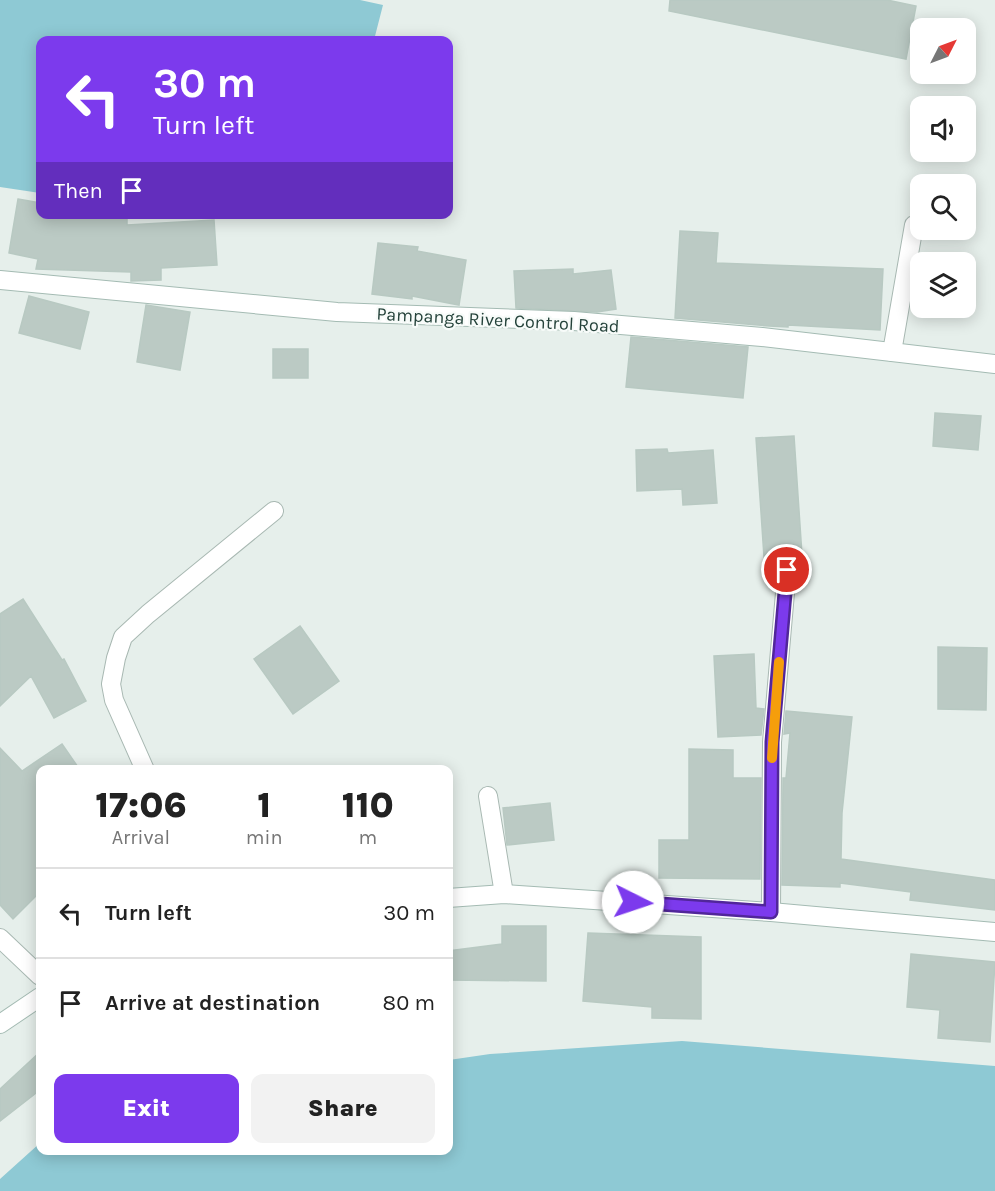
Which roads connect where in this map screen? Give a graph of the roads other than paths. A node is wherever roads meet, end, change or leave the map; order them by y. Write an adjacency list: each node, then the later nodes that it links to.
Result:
1 (911, 240): 3 (street)
2 (0, 280): 3 (street, Pampanga River Control Road)
3 (892, 352): 4 (street, Pampanga River Control Road)
4 (995, 364)
5 (274, 511): 7 (street)
6 (787, 570): 11 (street)
7 (144, 765)
8 (488, 796): 9 (street)
9 (504, 894): 10 (street); 11 (street)
10 (453, 898)
11 (771, 912): 12 (street)
12 (995, 932)
13 (0, 938): 14 (street)
14 (36, 972)
15 (36, 1000): 16 (street)
16 (0, 1024)

